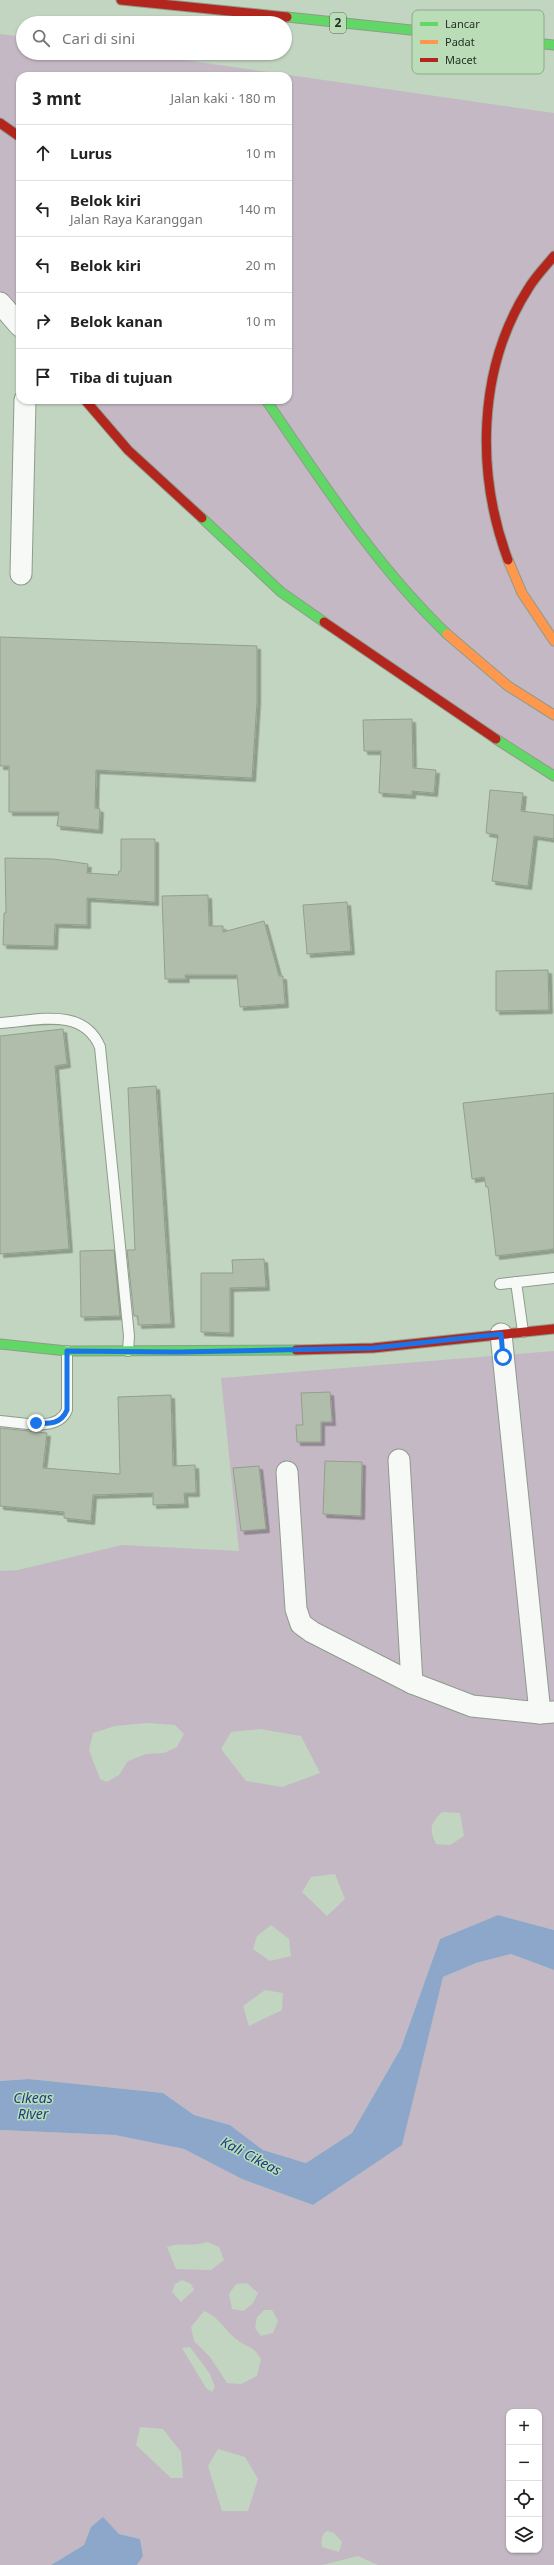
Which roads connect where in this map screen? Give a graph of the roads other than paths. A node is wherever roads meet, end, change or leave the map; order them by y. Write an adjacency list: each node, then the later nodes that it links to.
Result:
1 (121, 0): 2 (main road, 2)
2 (272, 16)
3 (292, 18): 4 (main road, 2)
4 (412, 31)
5 (544, 45): 6 (main road, 2)
6 (554, 46)
7 (0, 123): 8 (main road)
8 (16, 134)
9 (554, 256): 16 (main road)
10 (0, 303): 11 (street)
11 (16, 321)
12 (25, 404): 15 (street)
13 (88, 404): 18 (main road)
14 (269, 404): 17 (main road)
15 (21, 574)
16 (554, 641)
17 (554, 715)
18 (554, 776)
19 (0, 1023): 28 (lane)
20 (554, 1278): 21 (lane)
21 (516, 1282): 22 (lane); 24 (lane)
22 (500, 1284)
23 (554, 1329): 24 (main road)
24 (523, 1332): 25 (main road)
25 (501, 1334): 28 (main road); 33 (street)
26 (0, 1344): 27 (main road)
27 (67, 1351): 28 (main road); 29 (lane)
28 (128, 1351)
29 (0, 1420)
30 (399, 1460): 32 (street)
31 (287, 1472): 32 (street)
32 (412, 1683): 33 (street)
33 (547, 1712)

